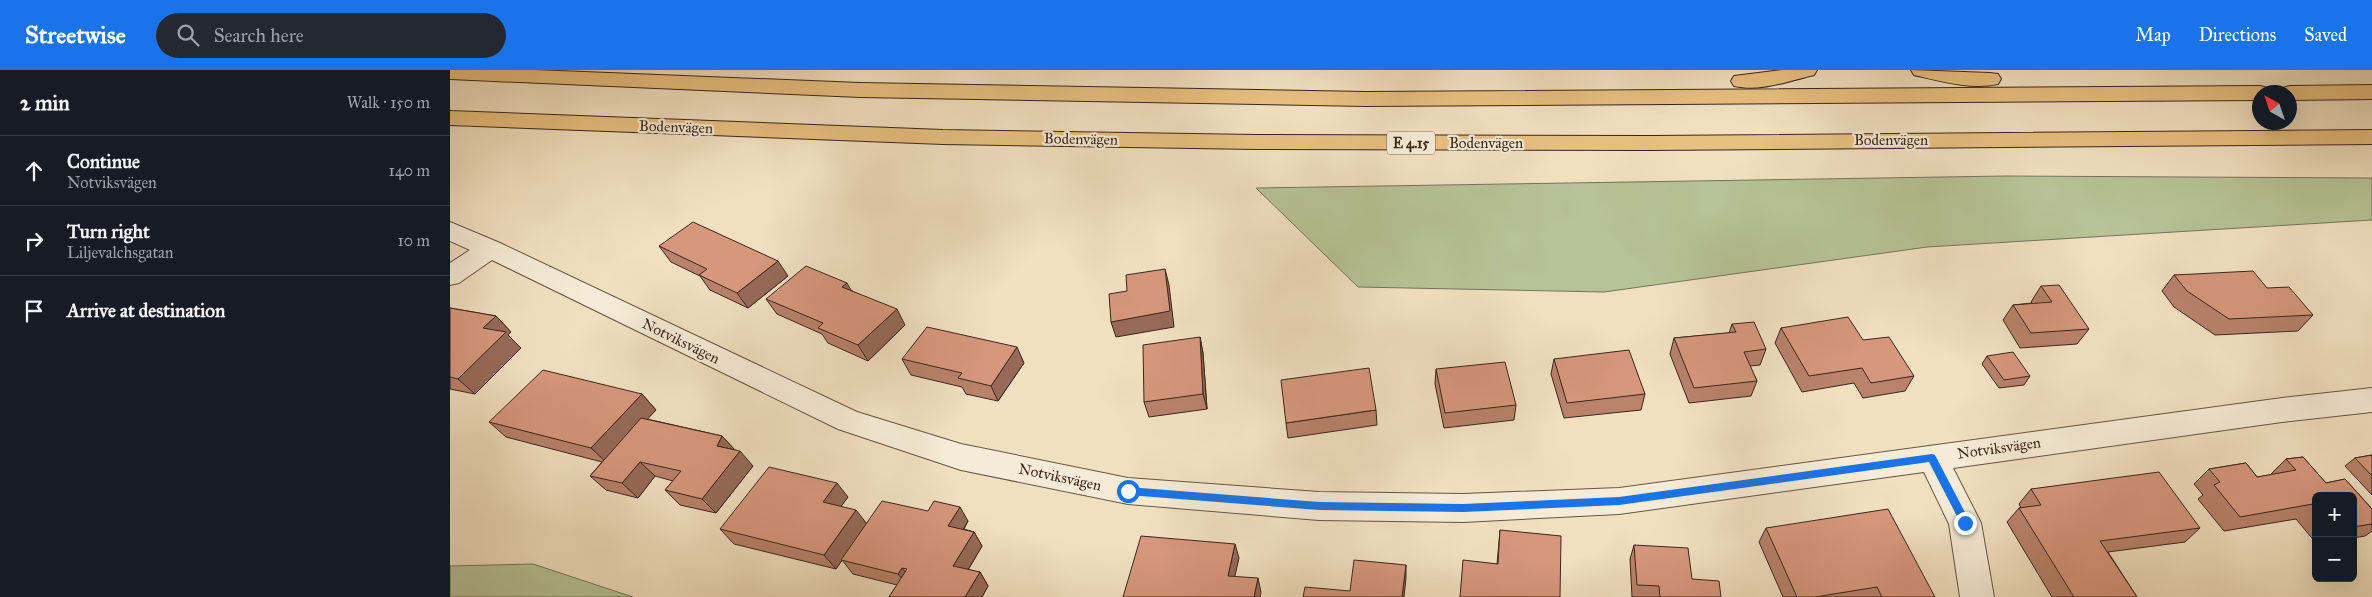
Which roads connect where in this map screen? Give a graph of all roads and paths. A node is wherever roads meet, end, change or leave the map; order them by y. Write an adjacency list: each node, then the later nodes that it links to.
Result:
1 (1806, 70): 8 (main road)
2 (1922, 70): 7 (main road)
3 (450, 73): 8 (main road)
4 (2372, 92): 6 (main road)
5 (2252, 93): 7 (main road)
6 (2297, 93)
7 (2212, 94): 8 (main road)
8 (1556, 98)
9 (450, 118): 10 (main road, Bodenvägen / E 4.15)
10 (2372, 137)
11 (450, 231): 12 (street, Notviksvägen)
12 (491, 248): 13 (street); 15 (street, Notviksvägen)
13 (450, 276)
14 (2372, 400): 15 (street, Notviksvägen)
15 (1932, 458): 16 (street)
16 (1977, 597)

